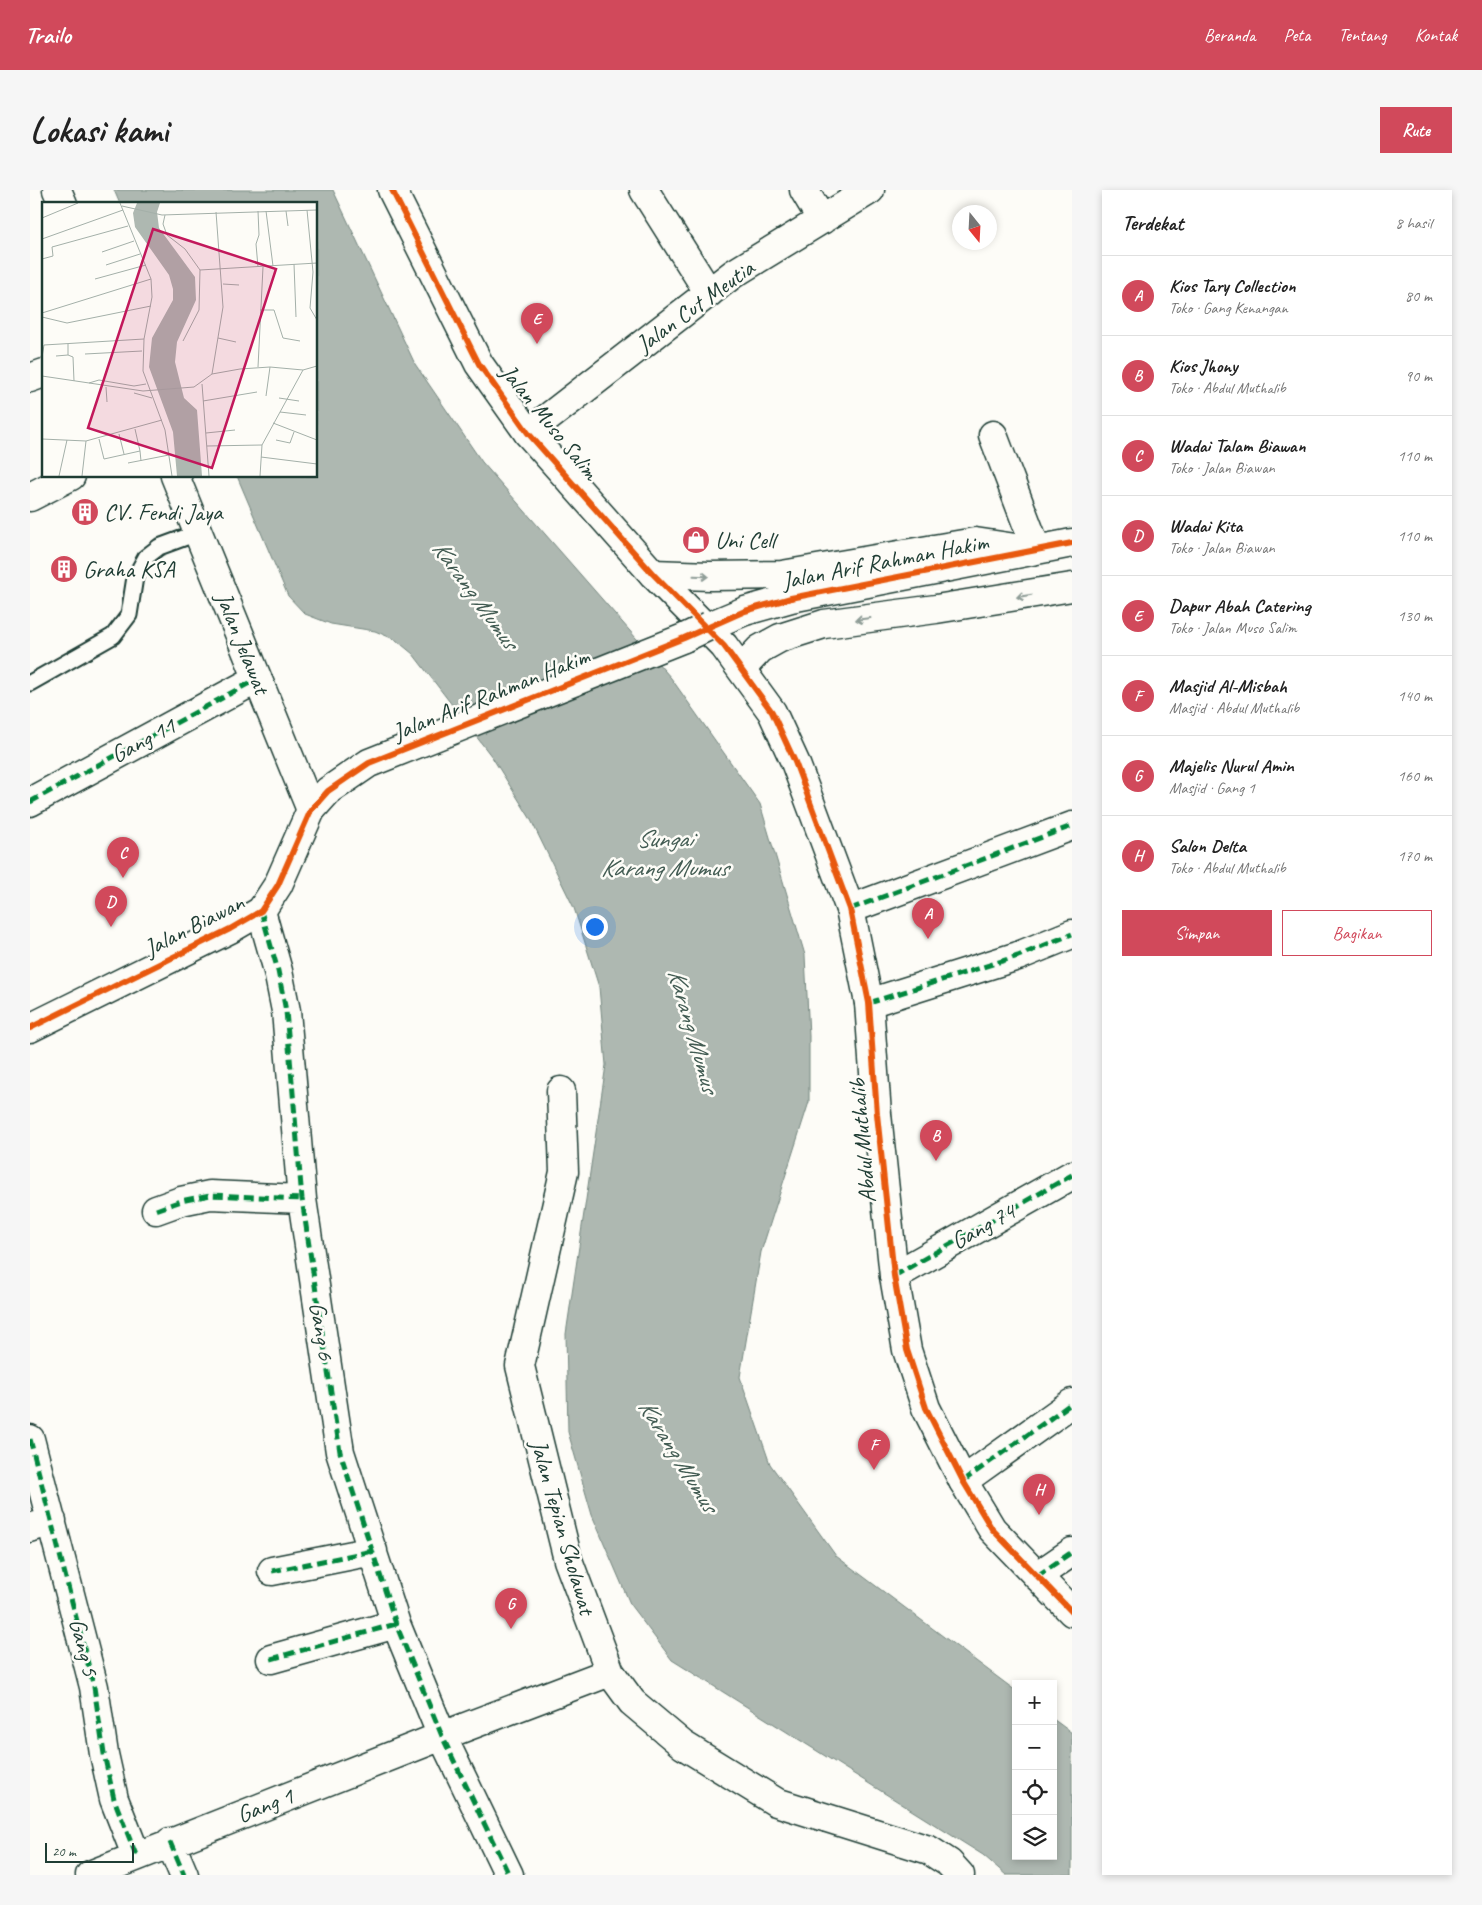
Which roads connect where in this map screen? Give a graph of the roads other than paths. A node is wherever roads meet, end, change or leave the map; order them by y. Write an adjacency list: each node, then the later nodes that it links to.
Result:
1 (57, 190): 6 (street)
2 (392, 190): 11 (street, Jalan Muso Salim)
3 (644, 190): 8 (street)
4 (804, 190): 7 (street)
5 (870, 190): 7 (street, Jalan Cut Meutia)
6 (62, 202)
7 (822, 220): 8 (street, Jalan Cut Meutia)
8 (709, 293): 11 (street, Jalan Cut Meutia)
9 (42, 374): 10 (street)
10 (30, 378)
11 (528, 433): 19 (street, Jalan Muso Salim)
12 (993, 435): 18 (street)
13 (67, 478): 15 (street)
14 (176, 478): 16 (street, Jalan Jelawat)
15 (30, 497)
16 (197, 533): 23 (street, Jalan Jelawat); 24 (lane)
17 (1072, 543): 18 (street, Jalan Arif Rahman Hakim)
18 (1032, 549): 19 (street, one-way to 18); 21 (street, Jalan Arif Rahman Hakim)
19 (653, 574): 21 (street, Jalan Muso Salim)
20 (1072, 587): 22 (street, one-way to 22)
21 (716, 636): 22 (street, Abdul Muthalib); 25 (street, Jalan Arif Rahman Hakim, bridge)
22 (742, 668): 29 (street, Abdul Muthalib)
23 (257, 679): 26 (street, Gang 11); 27 (street, Jalan Jelawat)
24 (30, 684)
25 (368, 763): 27 (street, Jalan Biawan)
26 (30, 802)
27 (311, 810): 30 (street, Jalan Biawan)
28 (1072, 826): 29 (street)
29 (850, 909): 32 (street, Abdul Muthalib)
30 (261, 912): 33 (street, Jalan Biawan); 36 (street, Gang 6)
31 (1072, 934): 32 (street)
32 (869, 1003): 38 (street, Abdul Muthalib)
33 (30, 1028)
34 (561, 1091): 50 (street, Jalan Tepian Sholawat)
35 (1072, 1175): 38 (street, Gang 74)
36 (302, 1199): 37 (street); 43 (street, Gang 6)
37 (156, 1210)
38 (894, 1276): 41 (street, Abdul Muthalib)
39 (1072, 1404): 41 (street)
40 (30, 1439): 42 (street, Gang 5)
41 (963, 1481): 46 (street, Abdul Muthalib)
42 (41, 1525): 53 (street, Gang 5)
43 (373, 1551): 45 (street); 48 (street, Gang 6)
44 (1072, 1552): 46 (street)
45 (272, 1571)
46 (1037, 1576): 47 (street, Abdul Muthalib)
47 (1072, 1612)
48 (396, 1624): 49 (street); 51 (street, Gang 6)
49 (271, 1659)
50 (610, 1672): 51 (street, Gang 1); 57 (street, Jalan Tepian Sholawat)
51 (442, 1736): 52 (street, Gang 1); 56 (street)
52 (170, 1842): 53 (street, Gang 1); 55 (street)
53 (136, 1855): 54 (street, Gang 1)
54 (90, 1875)
55 (184, 1875)
56 (509, 1875)
57 (960, 1875)

